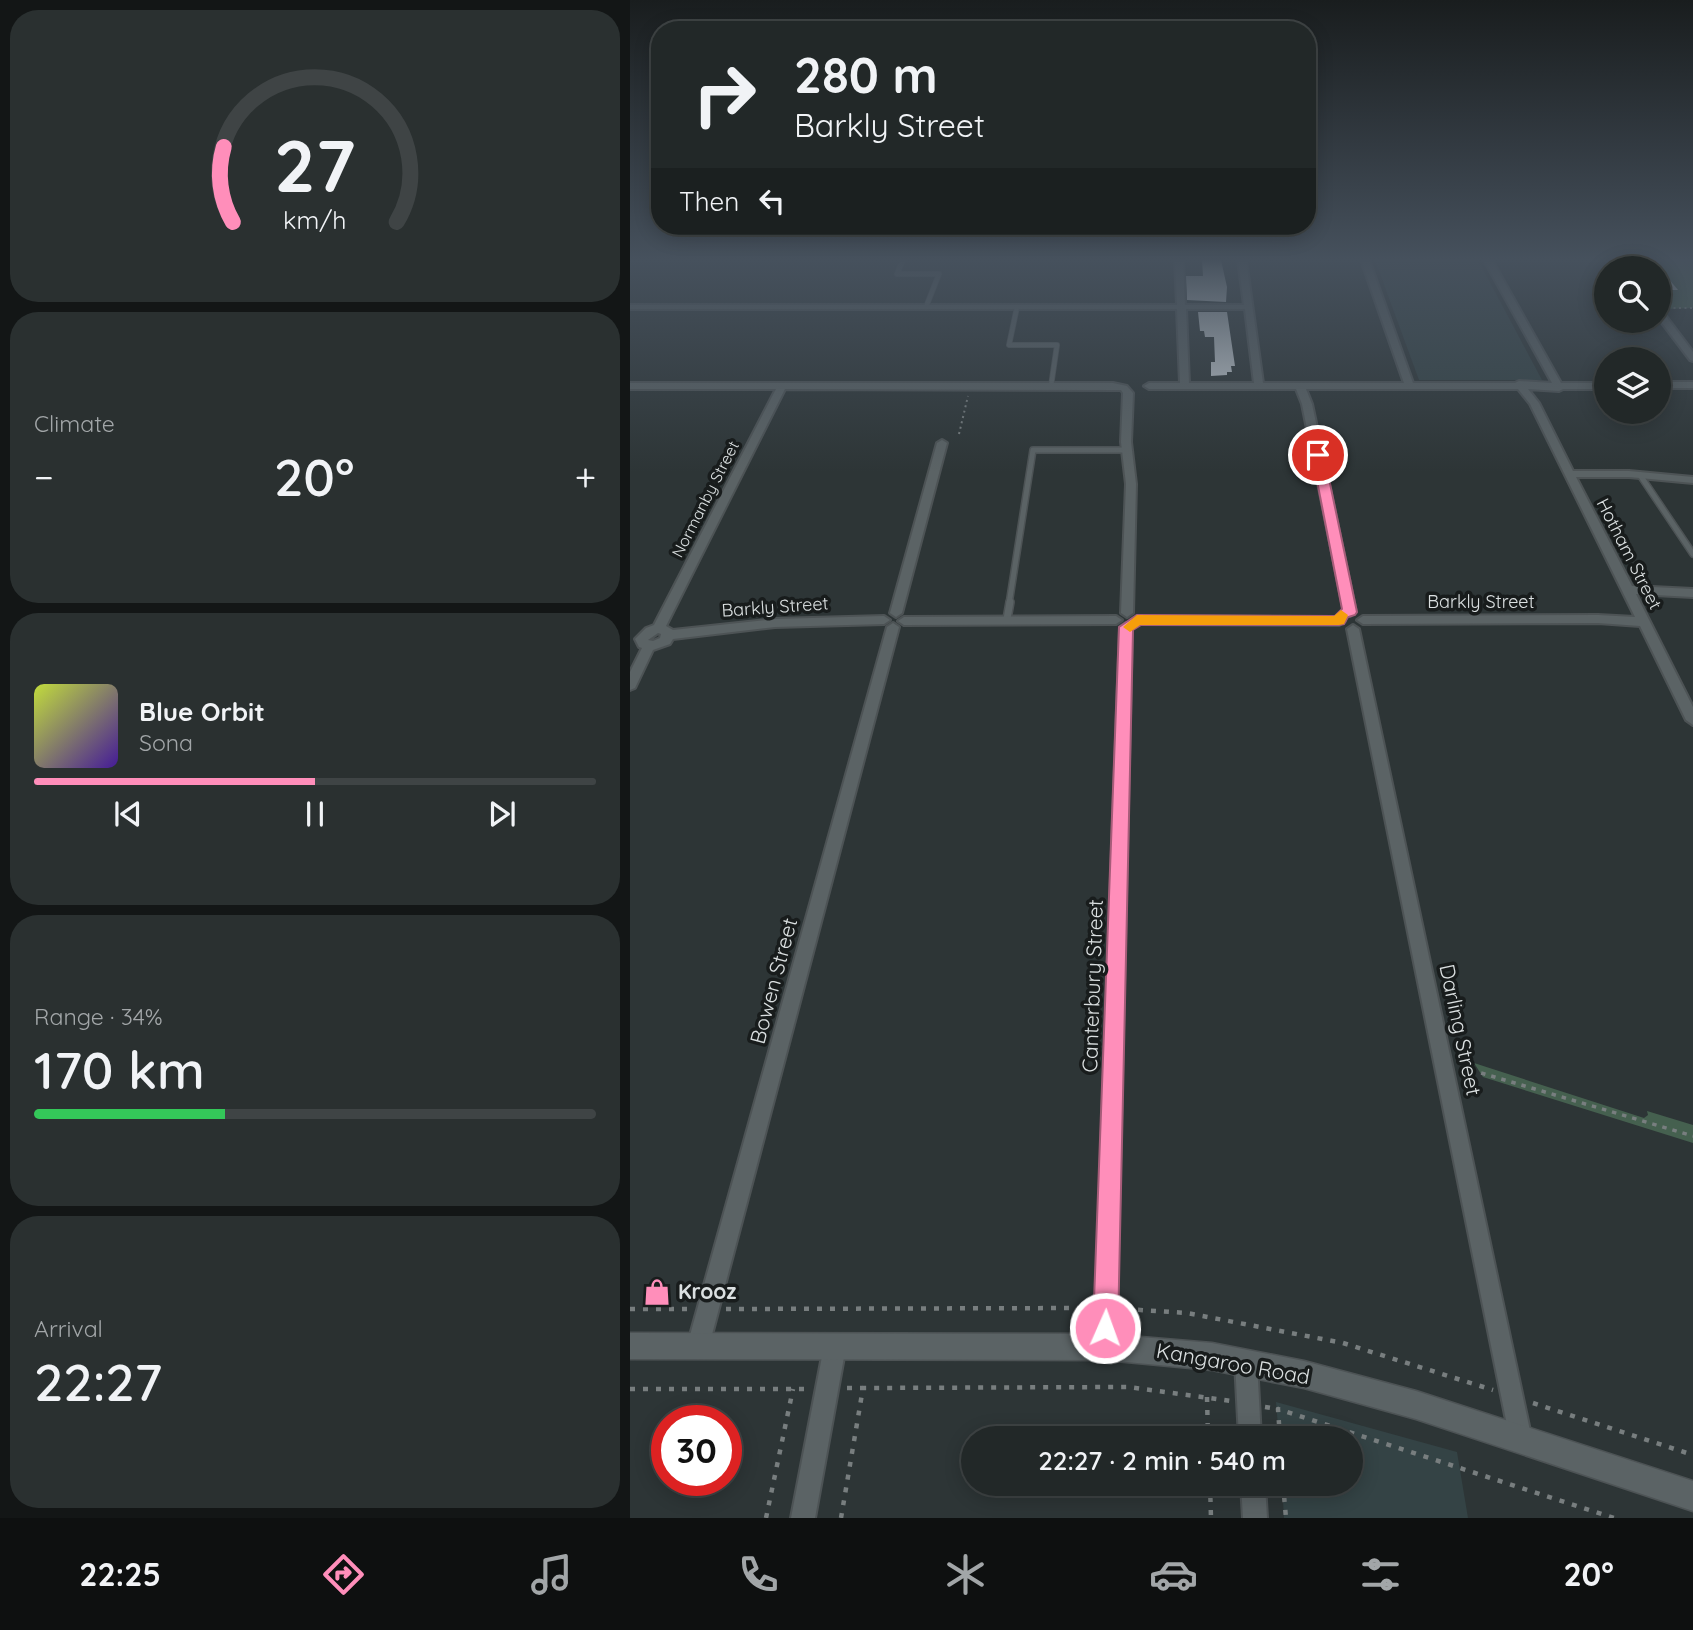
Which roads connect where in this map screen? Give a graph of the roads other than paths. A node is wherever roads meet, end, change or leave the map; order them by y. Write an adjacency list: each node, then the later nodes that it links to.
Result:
1 (1012, 331): 12 (lane)
2 (1182, 331): 14 (street)
3 (1251, 331): 15 (street)
4 (1390, 331): 8 (street)
5 (1527, 331): 18 (street)
6 (1675, 331): 7 (street)
7 (1693, 358)
8 (1409, 385): 16 (street); 17 (street)
9 (1693, 385): 20 (street)
10 (630, 386): 11 (street)
11 (782, 386): 12 (street); 34 (street, Normanby Street)
12 (1051, 386): 22 (street, Canterbury Street)
13 (1149, 386): 14 (street)
14 (1185, 386): 15 (street)
15 (1259, 386): 16 (street)
16 (1304, 386): 33 (street, Darling Street)
17 (1525, 386): 18 (street); 23 (street, Hotham Street)
18 (1558, 386): 19 (street)
19 (1594, 386)
20 (1671, 386)
21 (942, 443): 31 (street, Bowen Street)
22 (1127, 450): 29 (lane); 32 (street, Canterbury Street)
23 (1570, 474): 24 (street); 27 (street, Hotham Street)
24 (1640, 475): 25 (street); 26 (lane)
25 (1693, 480)
26 (1693, 554)
27 (1628, 593): 28 (street); 30 (street, Hotham Street)
28 (1693, 593)
29 (1007, 619): 31 (street, Barkly Street); 32 (street, Barkly Street)
30 (1642, 619): 33 (street, Barkly Street); 37 (street, Hotham Street)
31 (894, 620): 34 (street, Barkly Street); 39 (street, Bowen Street)
32 (1127, 620): 33 (street, Barkly Street); 41 (street, Canterbury Street)
33 (1351, 620): 44 (street, Darling Street)
34 (664, 632): 35 (street)
35 (640, 642): 36 (street)
36 (630, 685)
37 (1693, 720)
38 (630, 1346): 39 (street, Kangaroo Road)
39 (698, 1346): 40 (street, Kangaroo Road)
40 (835, 1346): 41 (street, Kangaroo Road); 47 (street)
41 (1105, 1347): 42 (street, Kangaroo Road)
42 (1246, 1362): 43 (street); 44 (street, Kangaroo Road)
43 (1249, 1426)
44 (1521, 1440): 46 (street, Kangaroo Road)
45 (1254, 1496): 48 (street)
46 (1693, 1496)
47 (803, 1518)
48 (1255, 1518)

